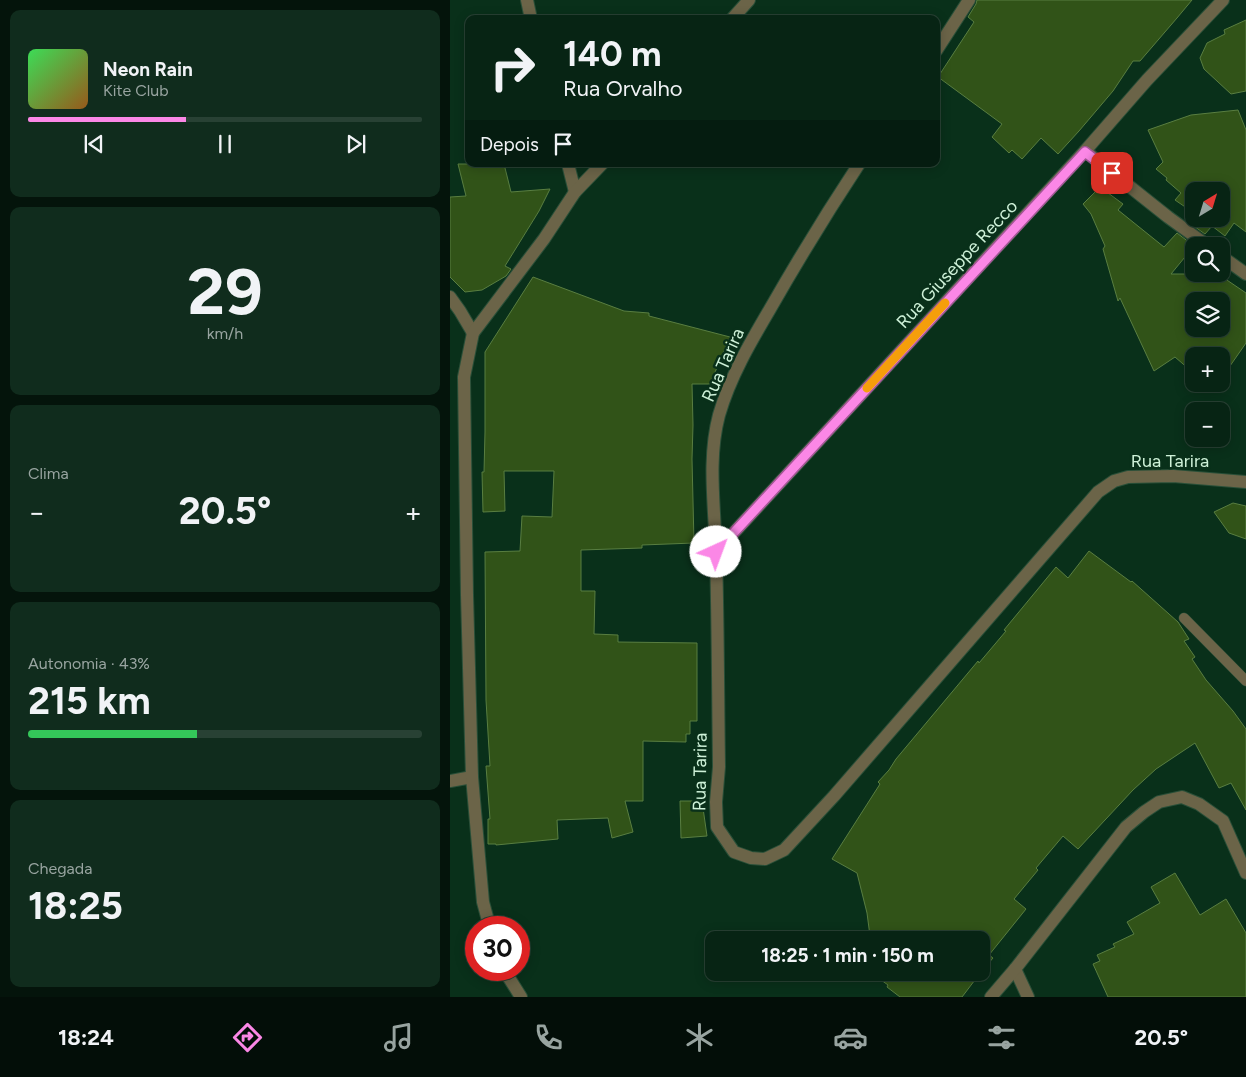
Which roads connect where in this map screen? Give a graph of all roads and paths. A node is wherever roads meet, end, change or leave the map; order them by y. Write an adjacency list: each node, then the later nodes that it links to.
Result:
1 (526, 0): 5 (street)
2 (749, 0): 6 (street)
3 (969, 0): 7 (street)
4 (1223, 0): 8 (street, Rua Giuseppe Recco)
5 (530, 15)
6 (736, 15)
7 (940, 45)
8 (1085, 152): 13 (street); 19 (street, Rua Giuseppe Recco)
9 (569, 167): 12 (street)
10 (599, 167): 12 (street)
11 (858, 167): 19 (street, Rua Tarira)
12 (575, 192): 17 (street)
13 (1196, 237)
14 (1230, 262): 15 (street)
15 (1246, 274)
16 (450, 297): 17 (street)
17 (474, 333): 22 (street)
18 (1246, 482): 19 (street, Rua Tarira)
19 (716, 552)
20 (1184, 618): 21 (lane)
21 (1246, 681)
22 (472, 777): 23 (street); 25 (street)
23 (450, 781)
24 (1246, 873): 26 (street)
25 (487, 916)
26 (1015, 969): 29 (street); 30 (street)
27 (511, 981): 28 (street)
28 (521, 997)
29 (991, 997)
30 (1028, 997)

